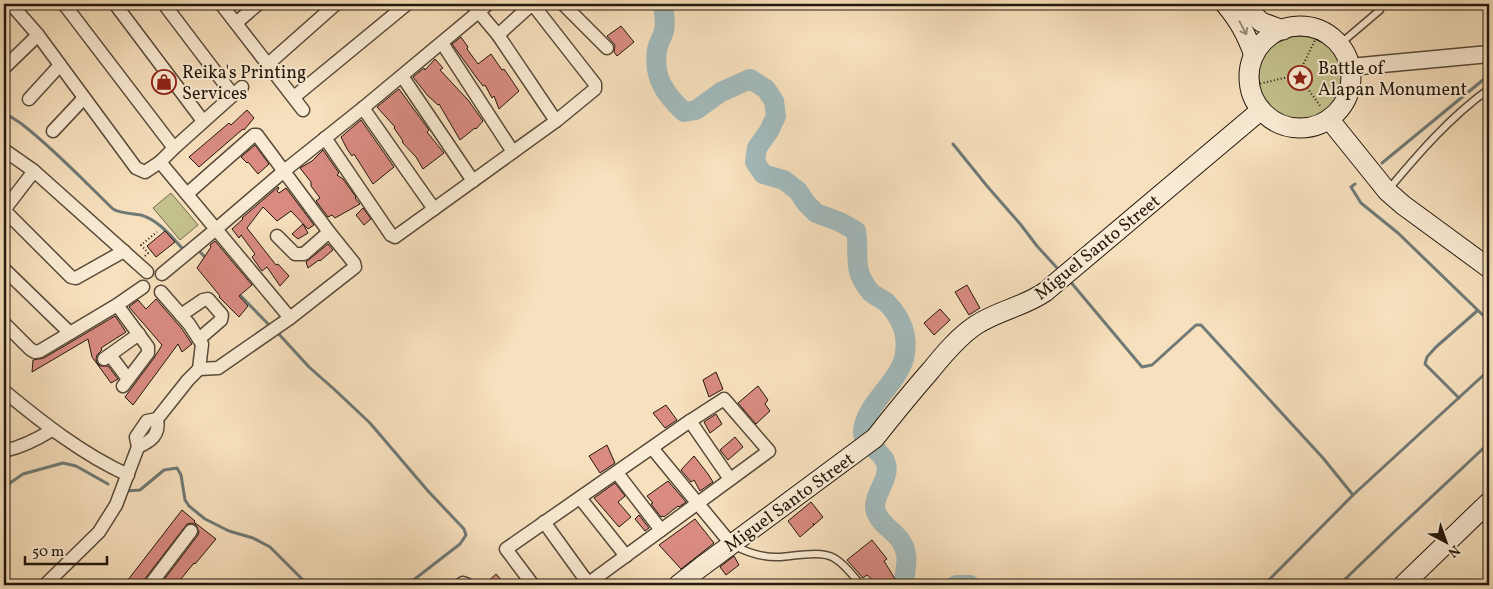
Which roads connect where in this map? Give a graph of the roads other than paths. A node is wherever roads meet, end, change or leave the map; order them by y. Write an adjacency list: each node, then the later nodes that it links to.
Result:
1 (6, 4): 14 (street)
2 (11, 4): 18 (street)
3 (64, 4): 42 (street)
4 (115, 4): 38 (street)
5 (164, 4): 38 (street)
6 (221, 4): 16 (street)
7 (258, 4): 16 (street)
8 (336, 4): 26 (street)
9 (407, 4): 32 (street)
10 (563, 4): 22 (street)
11 (1225, 4): 24 (main road, one-way to 24)
12 (1243, 4): 17 (main road)
13 (479, 6): 19 (street); 20 (street)
14 (4, 7)
15 (1380, 10): 21 (lane)
16 (236, 22): 26 (street)
17 (1283, 30): 21 (main road); 24 (main road)
18 (38, 35): 25 (street); 27 (street)
19 (498, 35): 39 (street); 39 (street)
20 (442, 43): 29 (street); 44 (street)
21 (1340, 44): 28 (main road)
22 (607, 48)
23 (1489, 54): 28 (street)
24 (1254, 55): 36 (main road)
25 (60, 65): 31 (street); 33 (street)
26 (267, 65): 32 (street)
27 (5, 67)
28 (1350, 67): 37 (main road)
29 (402, 76): 34 (street); 48 (street)
30 (1489, 88): 49 (lane)
31 (84, 98): 40 (street); 45 (street)
32 (294, 98): 35 (street)
33 (29, 99)
34 (363, 108): 41 (street); 51 (street)
35 (303, 110)
36 (1261, 110): 37 (main road); 85 (main road, Miguel Santo Street)
37 (1329, 119): 49 (main road)
38 (203, 121): 42 (street)
39 (556, 121): 44 (street)
40 (53, 131)
41 (325, 138): 47 (street); 51 (street)
42 (174, 148): 45 (street)
43 (4, 150): 46 (street)
44 (513, 152): 48 (street)
45 (160, 162): 50 (street)
46 (34, 171): 52 (street); 56 (street)
47 (284, 171): 50 (street); 53 (street); 54 (street)
48 (473, 181): 51 (street)
49 (1387, 191): 58 (main road)
50 (187, 194): 53 (street)
51 (434, 209)
52 (4, 210): 56 (street)
53 (216, 230): 60 (street); 65 (street)
54 (329, 232): 55 (street); 65 (street)
55 (277, 236)
56 (124, 251): 57 (street)
57 (143, 268): 60 (street); 61 (street)
58 (1489, 268)
59 (4, 269): 67 (street)
60 (162, 274): 62 (street)
61 (143, 288): 62 (street); 63 (street)
62 (161, 292): 64 (street)
63 (117, 305): 67 (street); 68 (street)
64 (182, 315): 69 (street); 69 (street)
65 (290, 318): 70 (street)
66 (4, 323): 67 (street)
67 (70, 333)
68 (139, 334): 68 (street)
69 (199, 339): 70 (street)
70 (199, 369): 77 (street)
71 (4, 392): 73 (street)
72 (690, 421): 74 (street); 78 (street); 78 (street)
73 (52, 430): 75 (street); 77 (street)
74 (652, 448): 76 (street); 81 (street)
75 (4, 451)
76 (617, 473): 79 (street); 84 (street)
77 (128, 475): 88 (street)
78 (730, 479): 81 (street)
79 (580, 498): 82 (street); 86 (street)
80 (1489, 502): 95 (main road)
81 (697, 503): 84 (street); 85 (street)
82 (544, 522): 87 (street); 92 (street)
83 (191, 530): 89 (street)
84 (661, 530): 86 (street)
85 (732, 545): 93 (main road, Miguel Santo Street); 94 (lane)
86 (626, 556): 87 (street)
87 (587, 584)
88 (45, 585)
89 (150, 585)
90 (460, 585): 91 (street)
91 (468, 585)
92 (533, 585)
93 (678, 585)
94 (861, 585)
95 (1403, 585)

